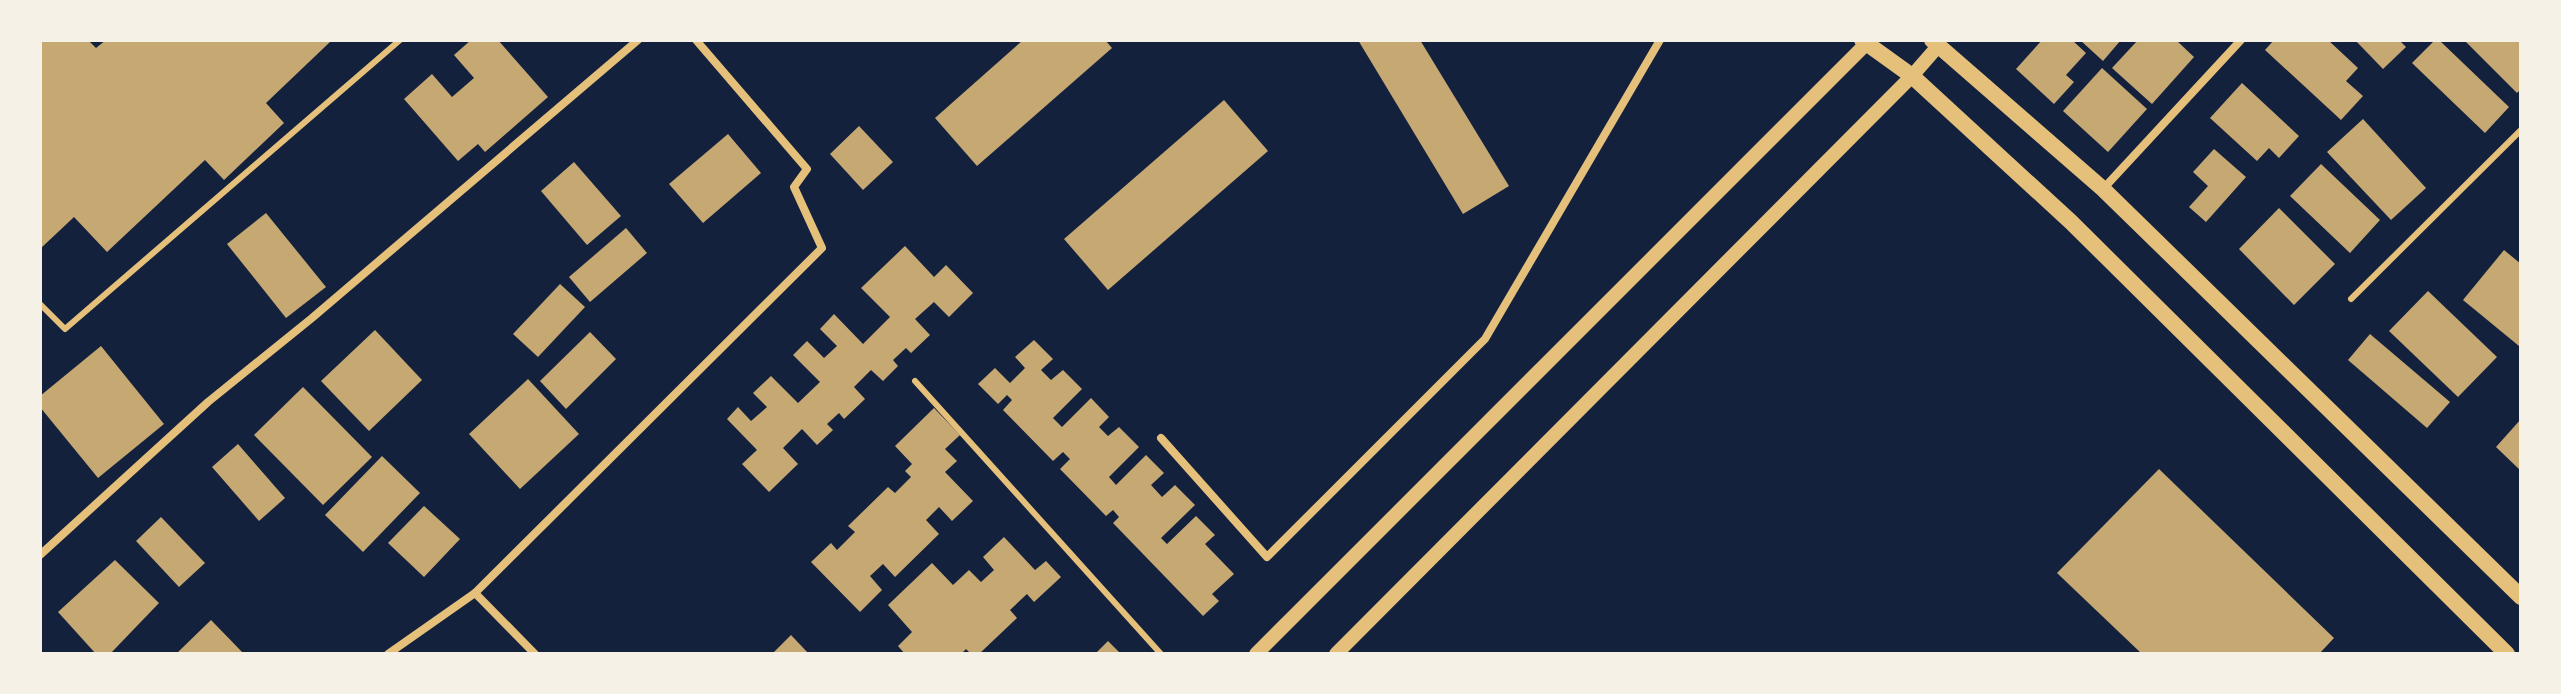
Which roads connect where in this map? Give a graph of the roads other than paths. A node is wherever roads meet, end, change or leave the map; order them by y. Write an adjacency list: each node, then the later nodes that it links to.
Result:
1 (400, 40): 12 (lane)
2 (638, 40): 15 (street)
3 (696, 40): 16 (street)
4 (1660, 40): 14 (street)
5 (2241, 40): 10 (street)
6 (1866, 41): 8 (main road); 21 (street)
7 (1935, 43): 8 (street); 10 (main road)
8 (1912, 76): 22 (street); 23 (main road)
9 (2521, 130): 11 (lane)
10 (2103, 189): 17 (main road)
11 (2351, 299)
12 (40, 304)
13 (915, 381): 20 (lane)
14 (1161, 438)
15 (40, 555)
16 (475, 593): 18 (street); 19 (street)
17 (2521, 597)
18 (388, 654)
19 (535, 654)
20 (1161, 654)
21 (1256, 654)
22 (1336, 654)
23 (2507, 654)

